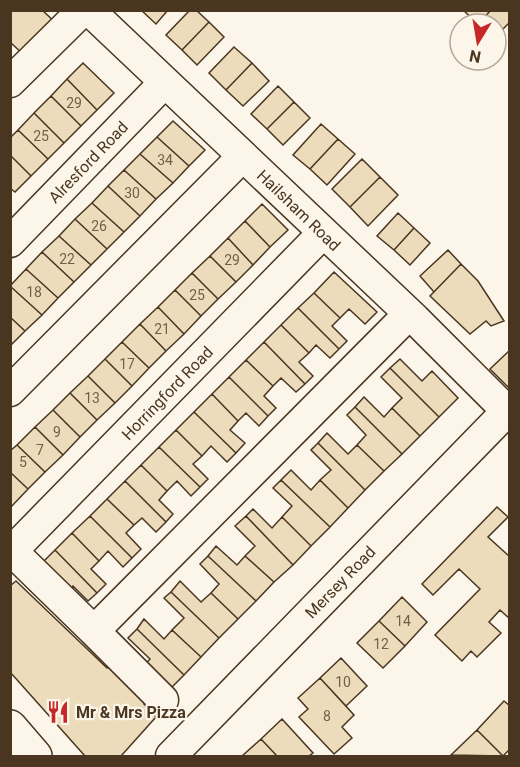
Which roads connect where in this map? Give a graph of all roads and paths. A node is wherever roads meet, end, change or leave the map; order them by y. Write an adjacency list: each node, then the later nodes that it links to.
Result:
1 (82, 10): 4 (street)
2 (89, 10): 3 (street, Hailsham Road)
3 (165, 81): 5 (street, Hailsham Road); 7 (street, Alresford Road)
4 (10, 82)
5 (243, 156): 6 (street, Hailsham Road); 9 (street)
6 (323, 233): 8 (street, Hailsham Road); 11 (street, Horringford Road)
7 (10, 242)
8 (409, 314): 10 (street, Hailsham Road); 12 (street)
9 (10, 391)
10 (509, 411): 16 (street, Mersey Road)
11 (15, 539): 12 (street)
12 (94, 631): 13 (street)
13 (163, 700)
14 (10, 727): 15 (highway)
15 (35, 756)
16 (171, 756)

